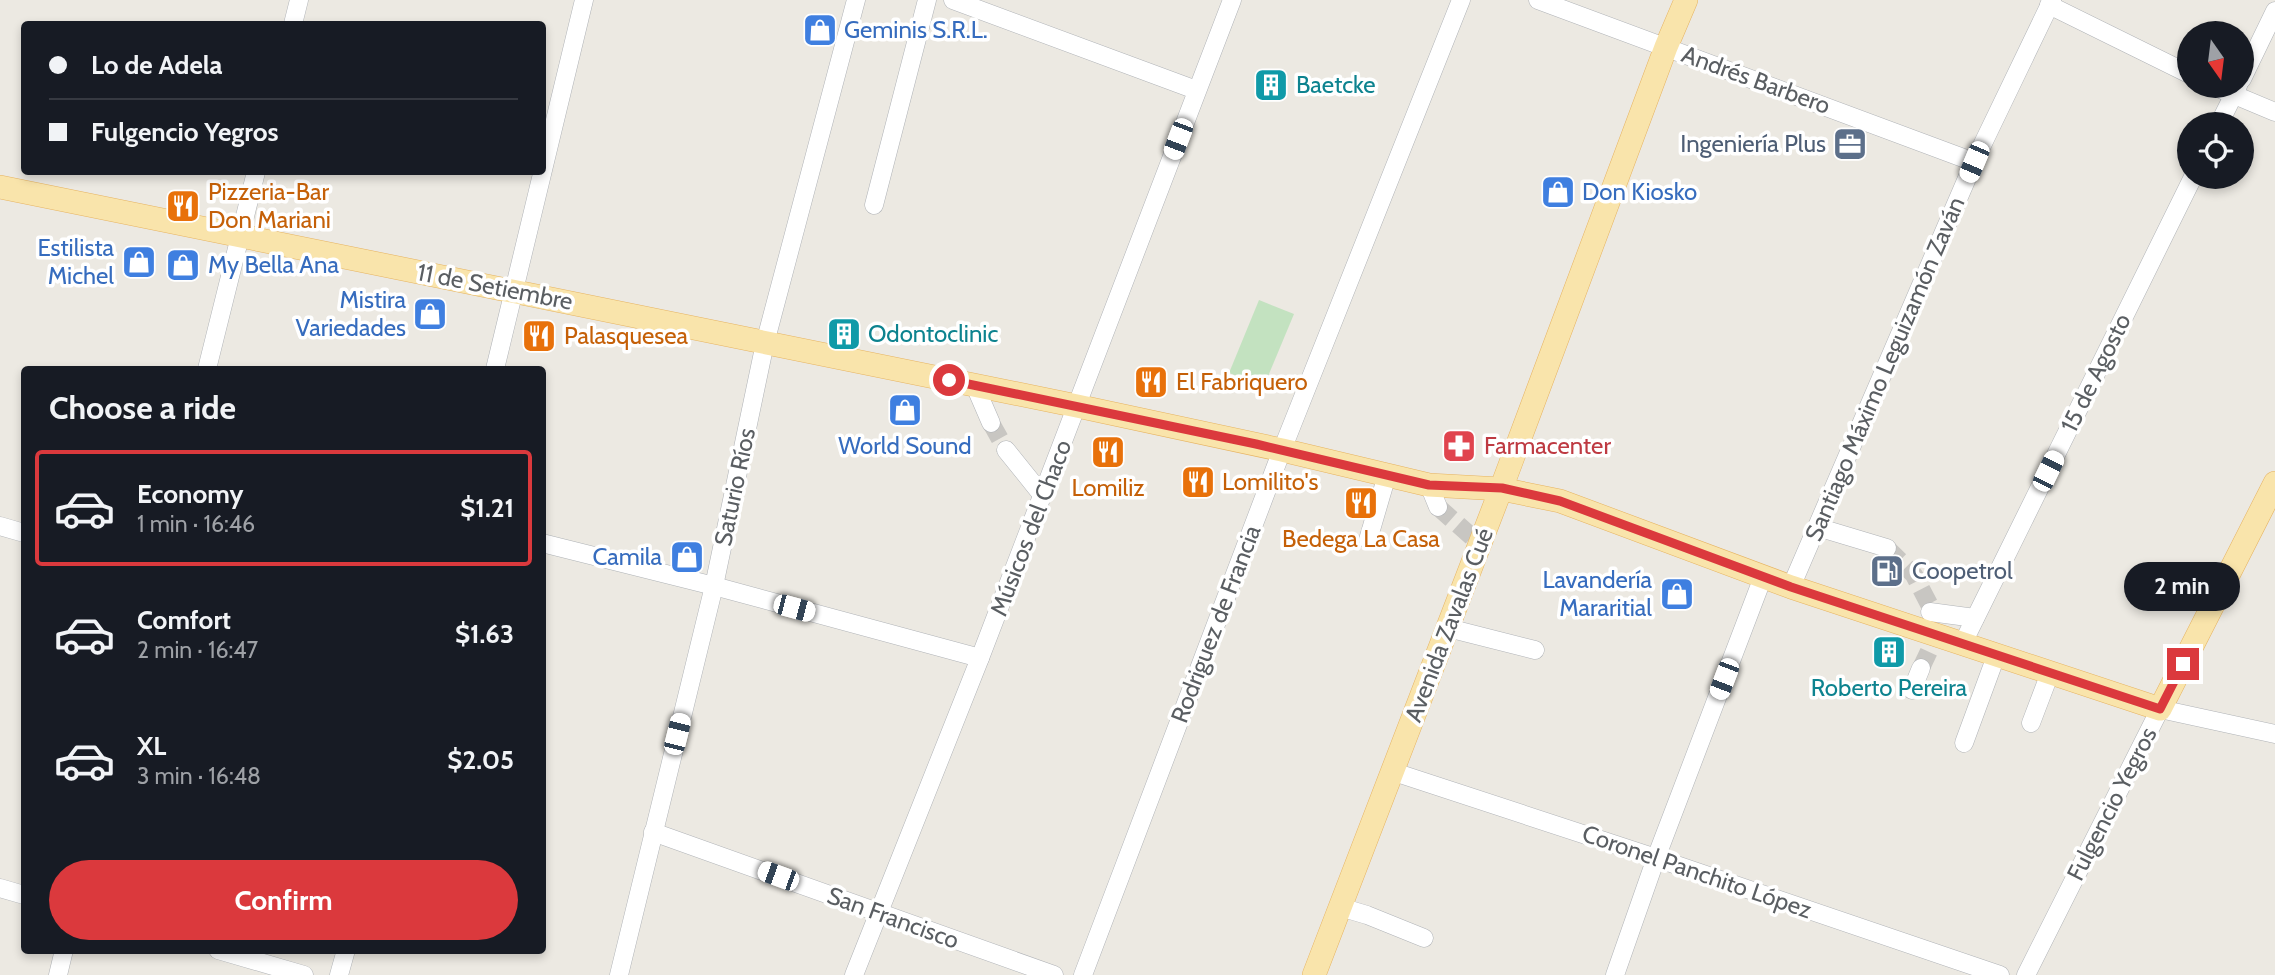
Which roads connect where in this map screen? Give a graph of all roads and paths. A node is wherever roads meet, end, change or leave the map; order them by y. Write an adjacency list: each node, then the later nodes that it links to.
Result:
1 (299, 0): 12 (street)
2 (584, 0): 19 (street)
3 (856, 0): 28 (street, Saturio Ríos)
4 (927, 0): 25 (street)
5 (953, 0): 16 (street)
6 (1232, 0): 16 (street, Músicos del Chaco)
7 (1461, 0): 35 (street, Rodriguez de Francia)
8 (1538, 0): 13 (street, Andrés Barbero)
9 (1686, 0): 13 (main road, Avenida Zavalas Cué)
10 (2050, 2): 15 (street); 20 (street, Santiago Máximo Leguizamón Zaván)
11 (2275, 11): 14 (street)
12 (294, 21)
13 (1666, 47): 20 (street, Andrés Barbero); 39 (main road, Avenida Zavalas Cué)
14 (2254, 54)
15 (2177, 68)
16 (1196, 90): 32 (street, Músicos del Chaco)
17 (2248, 98): 18 (street)
18 (2275, 113)
19 (546, 157)
20 (1974, 162): 43 (street, Santiago Máximo Leguizamón Zaván)
21 (255, 175): 26 (street)
22 (542, 175): 27 (street)
23 (0, 187): 26 (main road, 11 de Setiembre)
24 (2187, 189): 51 (street, 15 de Agosto)
25 (874, 205)
26 (240, 236): 27 (main road, 11 de Setiembre); 29 (street)
27 (514, 290): 28 (main road, 11 de Setiembre); 30 (street)
28 (765, 343): 31 (main road, 11 de Setiembre); 49 (street, Saturio Ríos)
29 (208, 366)
30 (496, 366)
31 (975, 386): 32 (main road, 11 de Setiembre); 33 (street)
32 (1077, 406): 35 (main road, 11 de Setiembre); 40 (street, Músicos del Chaco)
33 (990, 423)
34 (1006, 450): 40 (street)
35 (1282, 450): 36 (main road, 11 de Setiembre); 82 (street, Rodriguez de Francia)
36 (1387, 475): 38 (main road, 11 de Setiembre); 45 (street)
37 (2275, 483): 61 (main road, Fulgencio Yegros)
38 (1429, 485): 39 (main road, 11 de Setiembre); 41 (street)
39 (1502, 488): 48 (main road, 11 de Setiembre); 53 (main road, Avenida Zavalas Cué)
40 (1043, 496): 57 (street, Músicos del Chaco)
41 (1438, 507)
42 (0, 526): 44 (street)
43 (1816, 527): 47 (street); 50 (street, Santiago Máximo Leguizamón Zaván)
44 (21, 532)
45 (1367, 540)
46 (546, 544): 49 (street)
47 (1887, 548)
48 (1763, 576): 50 (main road, 11 de Setiembre); 67 (street)
49 (714, 586): 57 (street); 66 (street, Saturio Ríos)
50 (1791, 587): 52 (main road, 11 de Setiembre)
51 (1975, 618): 52 (street); 54 (street, 15 de Agosto)
52 (1932, 626): 54 (main road, 11 de Setiembre)
53 (1448, 628): 55 (street); 65 (main road, Avenida Zavalas Cué)
54 (1962, 645): 56 (main road, 11 de Setiembre)
55 (1535, 650)
56 (1996, 656): 59 (main road, 11 de Setiembre); 64 (street)
57 (980, 659): 71 (street, Músicos del Chaco)
58 (1921, 668): 60 (street)
59 (2050, 673): 61 (main road, 11 de Setiembre); 62 (street)
60 (1912, 690)
61 (2160, 709): 63 (street); 86 (street, Fulgencio Yegros)
62 (2031, 723)
63 (2275, 734)
64 (1964, 743)
65 (1394, 772): 67 (street, Coronel Panchito López); 70 (main road, Avenida Zavalas Cué)
66 (653, 832): 71 (street, San Francisco); 79 (street, Saturio Ríos)
67 (1656, 858): 84 (street); 85 (street, Coronel Panchito López)
68 (0, 888): 69 (street)
69 (21, 894)
70 (1340, 907): 72 (street); 83 (main road, Avenida Zavalas Cué)
71 (877, 912): 80 (street, Músicos del Chaco); 81 (street, San Francisco)
72 (1424, 938)
73 (63, 954): 76 (street)
74 (232, 954): 77 (street)
75 (345, 954): 78 (street)
76 (58, 975)
77 (304, 975)
78 (339, 975)
79 (618, 975)
80 (854, 975)
81 (1054, 975)
82 (1083, 975)
83 (1314, 975)
84 (1615, 975)
85 (2000, 975)
86 (2026, 975)

